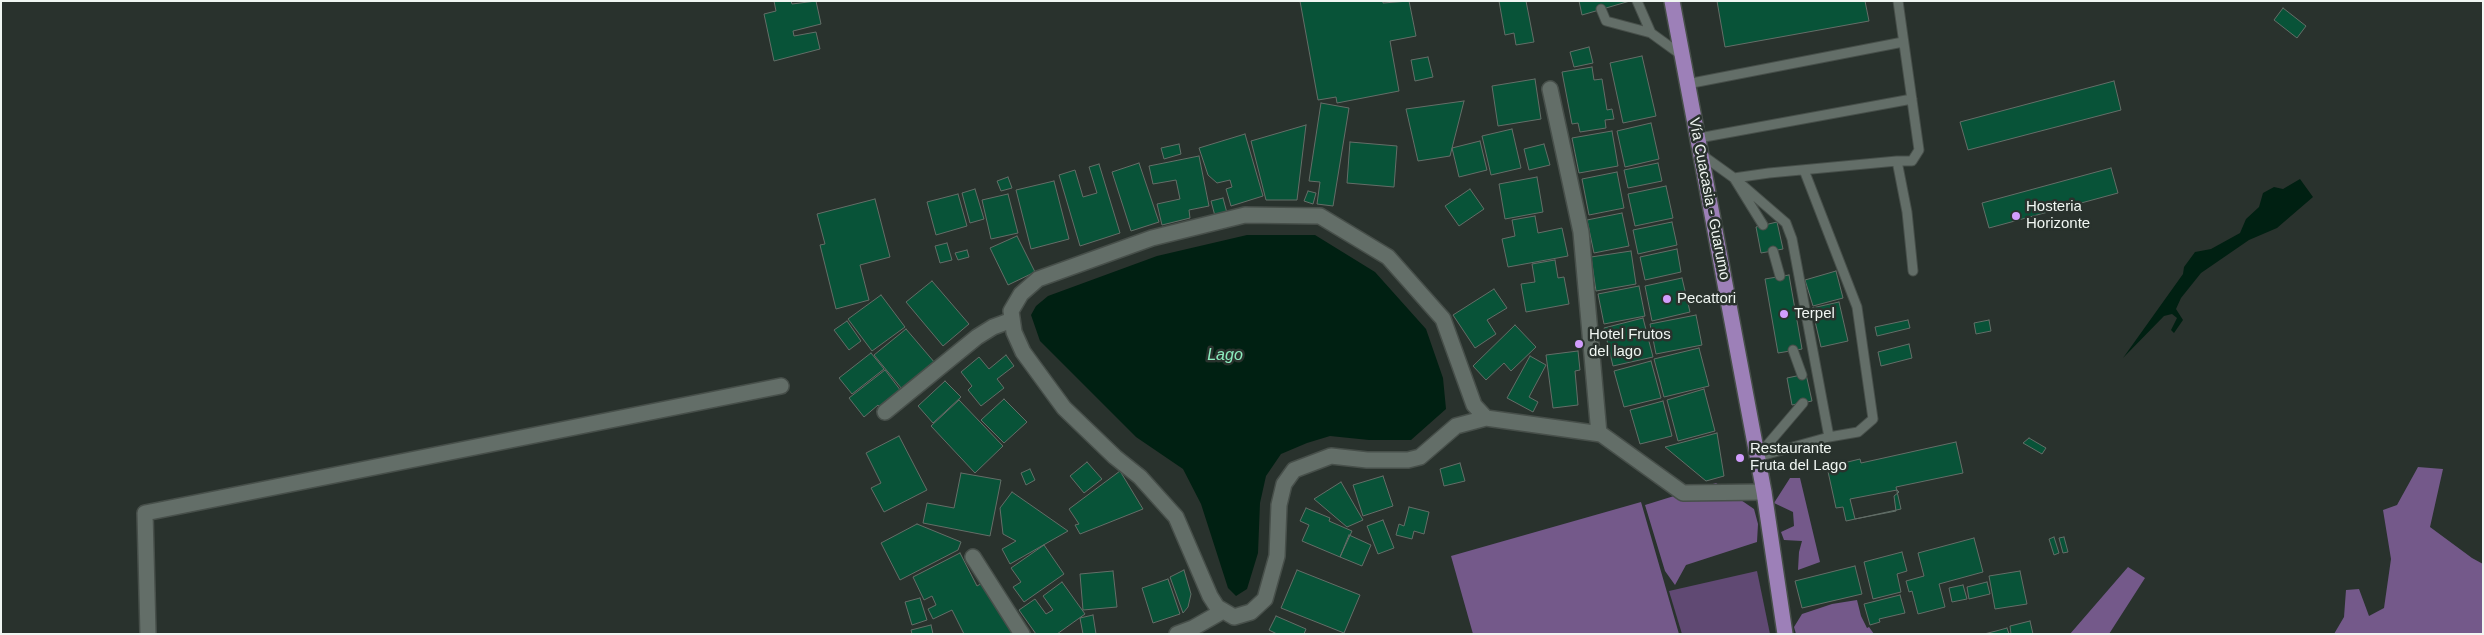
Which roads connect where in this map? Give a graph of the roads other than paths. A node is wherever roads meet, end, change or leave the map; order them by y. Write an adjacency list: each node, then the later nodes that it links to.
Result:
1 (1636, 1): 5 (lane)
2 (1672, 1): 7 (main road, Vía Cuacasia - Guarumo)
3 (1898, 1): 6 (lane)
4 (1601, 9): 5 (lane)
5 (1651, 33): 7 (lane)
6 (1903, 42): 8 (lane); 10 (lane)
7 (1680, 54): 8 (main road, Vía Cuacasia - Guarumo)
8 (1687, 84): 11 (main road, Vía Cuacasia - Guarumo)
9 (1550, 88): 27 (street)
10 (1912, 99): 11 (lane); 13 (lane)
11 (1699, 138): 12 (main road, Vía Cuacasia - Guarumo)
12 (1702, 156): 15 (lane); 29 (main road, Vía Cuacasia - Guarumo)
13 (1897, 161): 14 (lane); 18 (lane)
14 (1804, 170): 15 (lane); 28 (lane)
15 (1734, 178): 16 (lane); 28 (lane)
16 (1763, 225)
17 (1773, 251): 19 (lane)
18 (1913, 271)
19 (1780, 276)
20 (1012, 320): 25 (street); 26 (street); 32 (street)
21 (1793, 350): 22 (lane)
22 (1802, 375)
23 (780, 386): 33 (street)
24 (1803, 403): 29 (lane)
25 (886, 412)
26 (1486, 418): 27 (street); 32 (street)
27 (1599, 434): 30 (street)
28 (1829, 437): 29 (lane)
29 (1757, 457): 30 (main road, Vía Cuacasia - Guarumo)
30 (1764, 492): 36 (main road, Vía Cuacasia - Guarumo)
31 (973, 557): 34 (street)
32 (1223, 611): 35 (street)
33 (148, 634)
34 (1022, 634)
35 (1177, 634)
36 (1785, 634)

